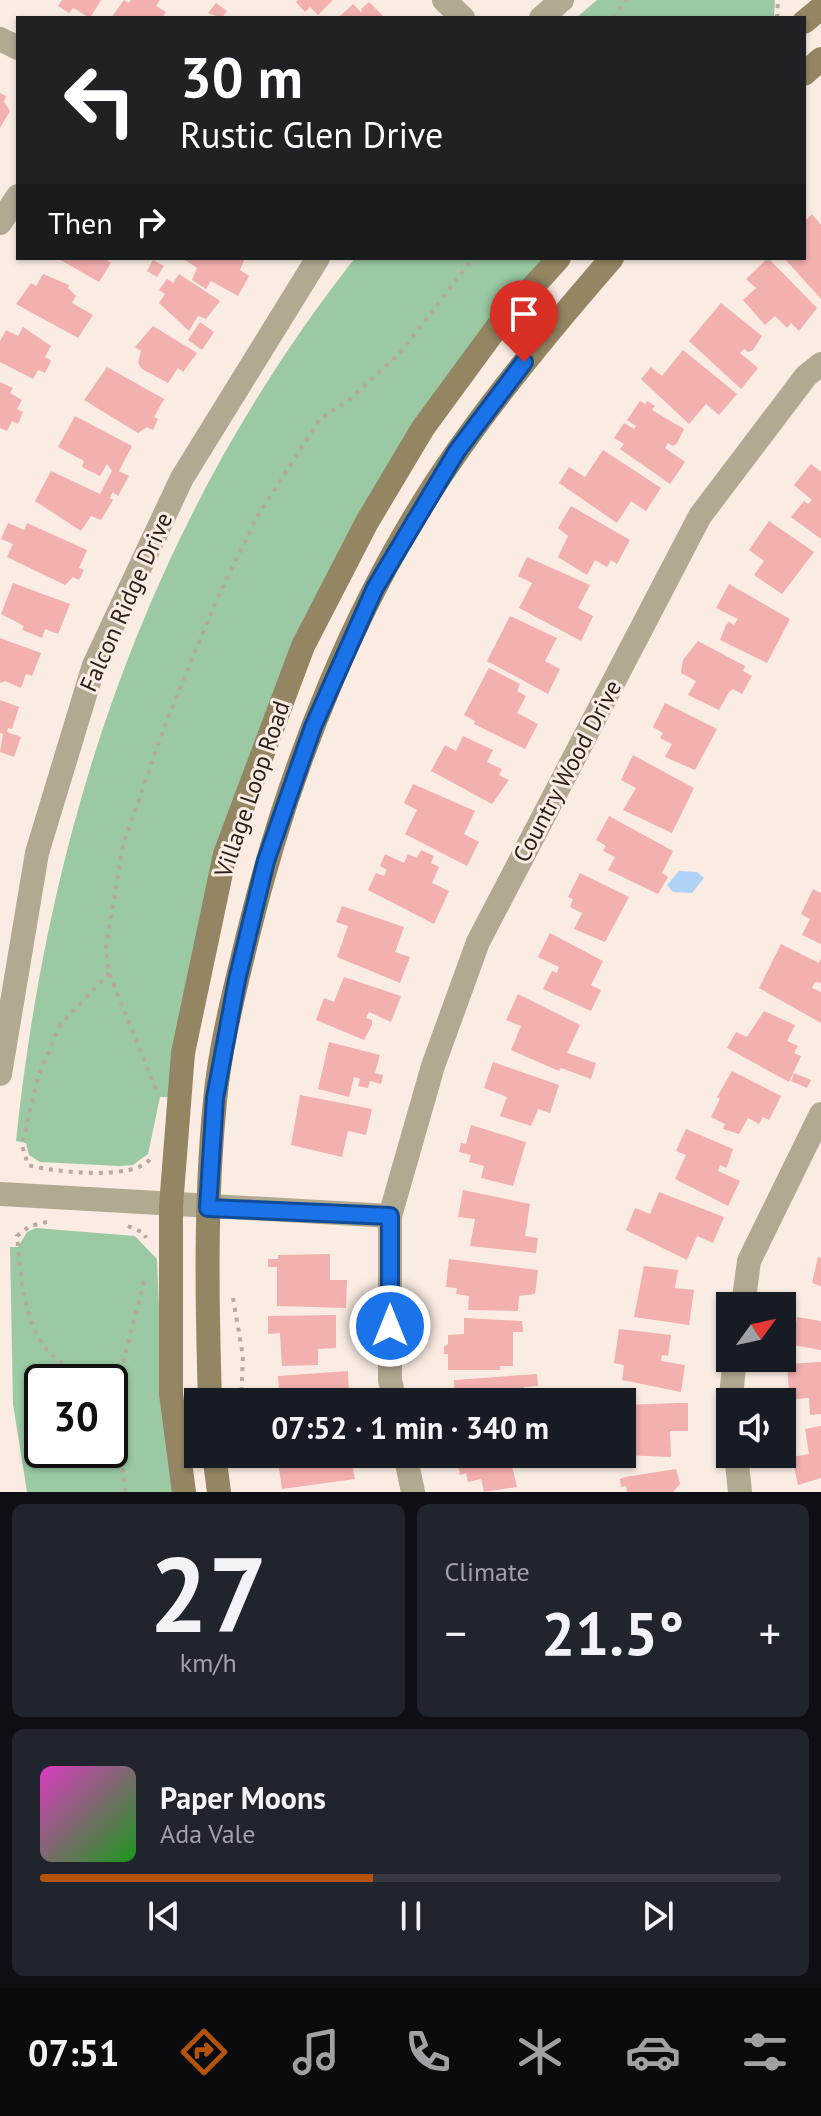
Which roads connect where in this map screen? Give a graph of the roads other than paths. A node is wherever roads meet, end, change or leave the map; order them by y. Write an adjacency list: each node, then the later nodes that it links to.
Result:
1 (444, 0): 5 (street)
2 (562, 0): 6 (street)
3 (814, 0): 4 (street)
4 (821, 8)
5 (461, 16)
6 (543, 16)
7 (821, 59): 8 (main road)
8 (806, 72)
9 (16, 199): 10 (street)
10 (0, 223)
11 (316, 260): 15 (street, Falcon Ridge Drive)
12 (557, 260): 18 (main road, Village Loop Road)
13 (610, 260): 19 (main road, Village Loop Road)
14 (821, 364): 20 (street, Country Wood Drive)
15 (0, 1074)
16 (821, 1114): 21 (street)
17 (0, 1194): 18 (street)
18 (171, 1206): 19 (street); 27 (main road, Village Loop Road)
19 (208, 1208): 20 (street); 22 (main road, Village Loop Road)
20 (390, 1216): 23 (street, Country Wood Drive)
21 (745, 1292)
22 (210, 1388)
23 (392, 1388)
24 (216, 1468): 28 (main road)
25 (408, 1468): 29 (street)
26 (737, 1468): 30 (street)
27 (184, 1492)
28 (219, 1492)
29 (413, 1492)
30 (740, 1492)

